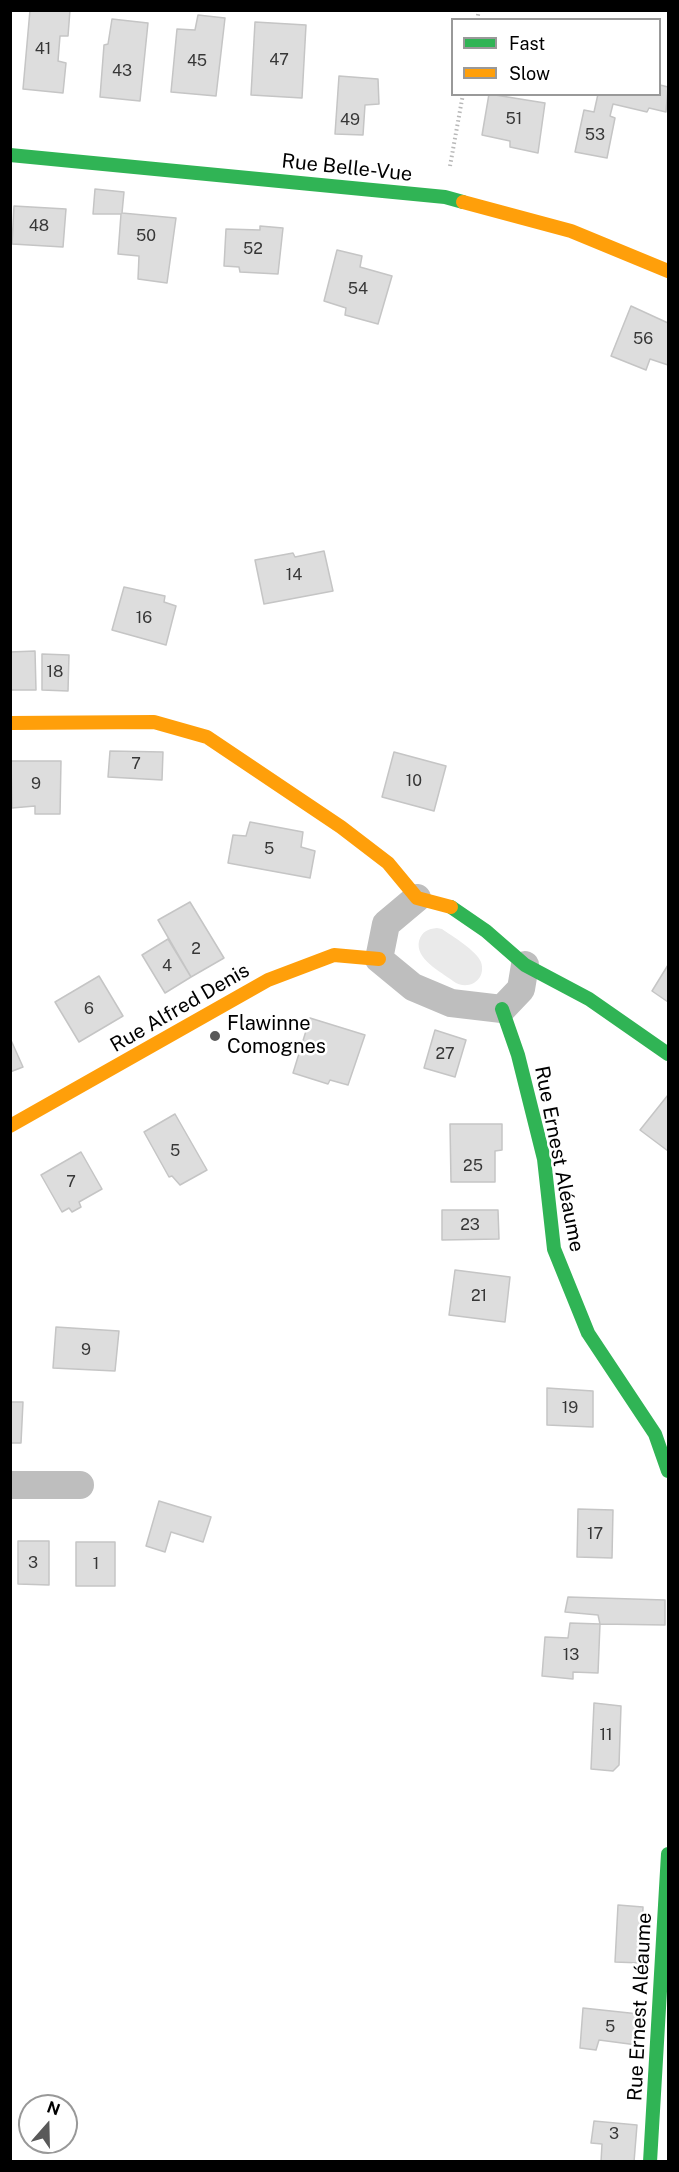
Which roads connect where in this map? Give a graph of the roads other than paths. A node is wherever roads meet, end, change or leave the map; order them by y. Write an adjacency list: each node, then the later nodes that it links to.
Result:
1 (10, 155): 2 (street, Rue Belle-Vue)
2 (669, 271)
3 (10, 723): 4 (street)
4 (417, 898): 5 (street); 6 (street)
5 (379, 959): 7 (street); 9 (street, Rue Alfred Denis)
6 (525, 965): 7 (street); 8 (street)
7 (502, 1009): 10 (street, Rue Ernest Aléaume)
8 (669, 1054)
9 (10, 1126)
10 (669, 1471)
11 (10, 1485): 12 (street)
12 (80, 1485)
13 (669, 1854): 14 (street, Rue Ernest Aléaume)
14 (650, 2162)

